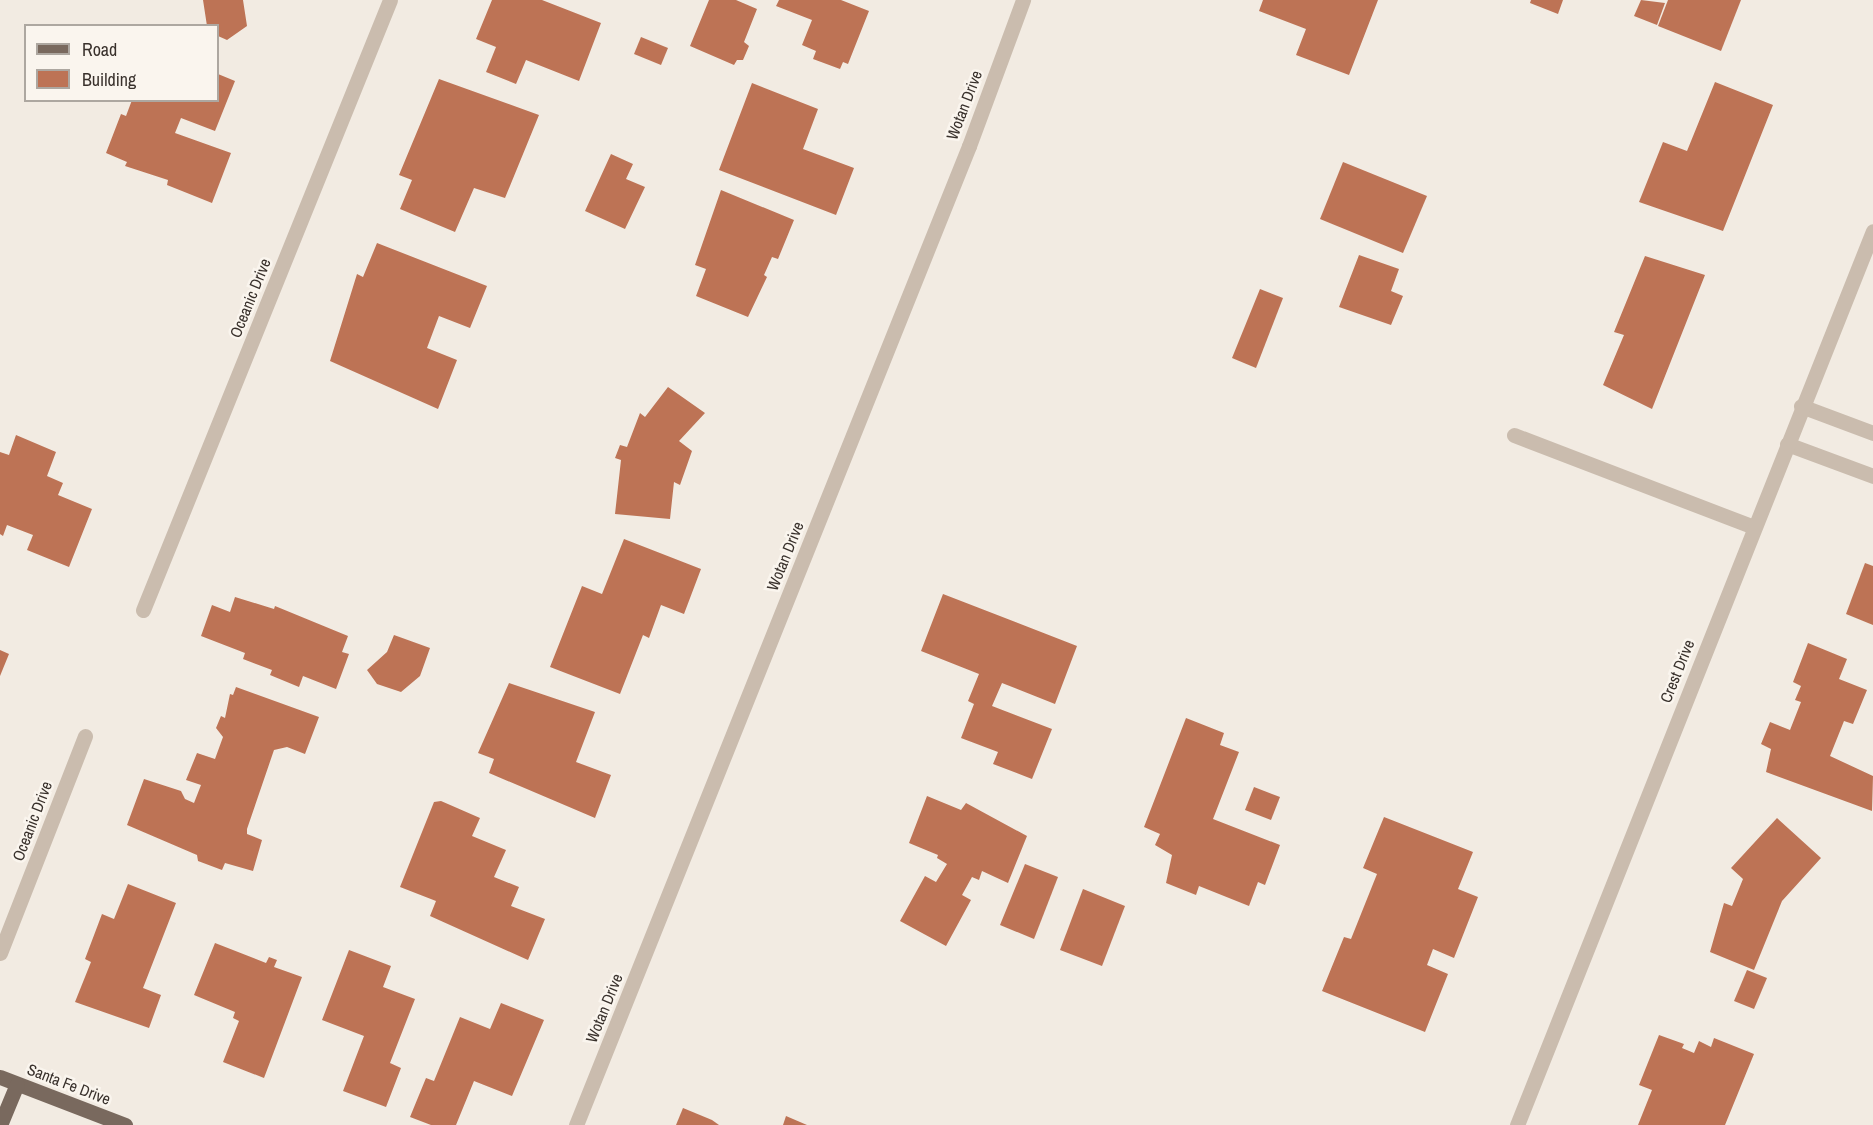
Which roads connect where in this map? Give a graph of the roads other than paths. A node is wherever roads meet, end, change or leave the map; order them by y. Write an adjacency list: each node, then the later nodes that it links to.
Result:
1 (390, 0): 10 (street, Oceanic Drive)
2 (1023, 0): 17 (street, Wotan Drive)
3 (1873, 231): 4 (street, Crest Drive)
4 (1802, 406): 5 (street); 7 (street, Crest Drive)
5 (1873, 433)
6 (1514, 435): 9 (street)
7 (1787, 444): 8 (street); 9 (street, Crest Drive)
8 (1873, 476)
9 (1754, 527): 18 (street, Crest Drive)
10 (142, 610)
11 (85, 736): 12 (street, Oceanic Drive)
12 (0, 953)
13 (0, 1077): 14 (main road, Santa Fe Drive)
14 (17, 1084): 15 (main road); 16 (main road, Santa Fe Drive)
15 (0, 1125)
16 (125, 1125)
17 (576, 1125)
18 (1517, 1125)

